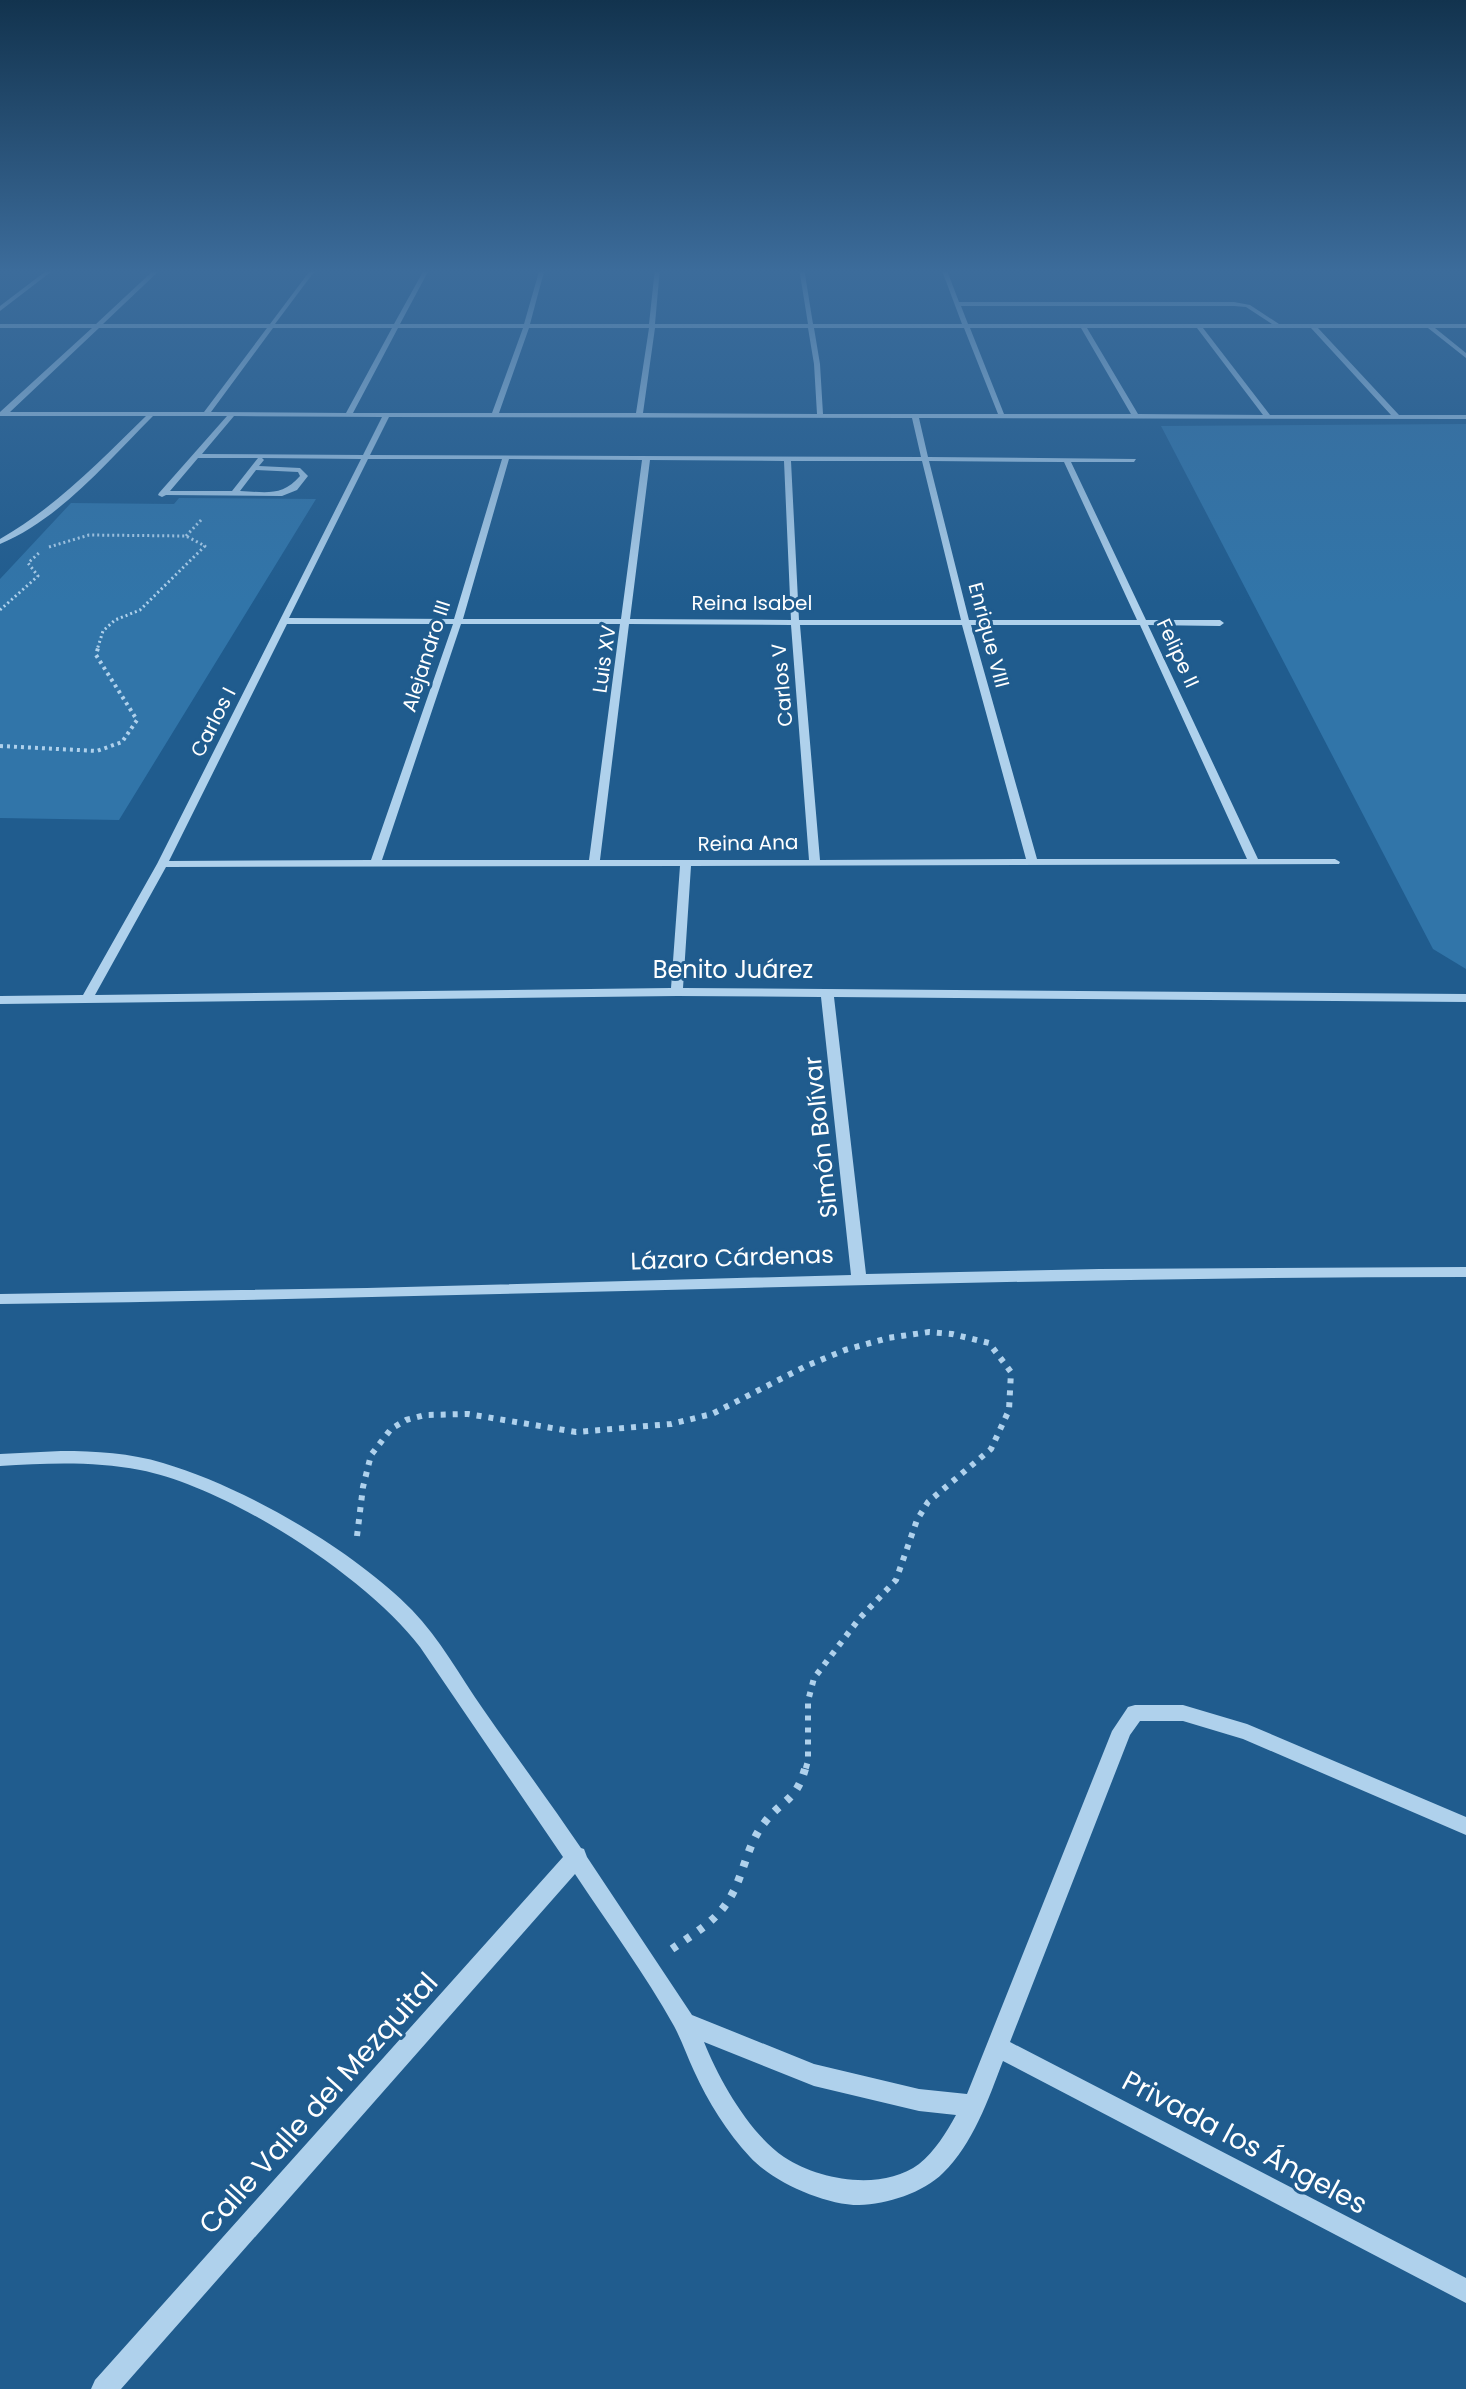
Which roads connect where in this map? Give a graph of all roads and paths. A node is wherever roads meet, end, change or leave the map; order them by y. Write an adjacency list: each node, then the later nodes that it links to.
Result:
1 (40, 379): 11 (street)
2 (232, 379): 14 (street)
3 (368, 379): 16 (street)
4 (508, 379): 13 (street)
5 (644, 379): 18 (street)
6 (818, 379): 19 (street)
7 (987, 379): 21 (street)
8 (1114, 379): 22 (street)
9 (1240, 379): 23 (street)
10 (1362, 379): 24 (street)
11 (2, 414): 12 (street)
12 (151, 415): 14 (street); 37 (street)
13 (495, 415): 17 (street); 18 (street)
14 (205, 416): 15 (street)
15 (231, 416): 16 (street); 26 (street)
16 (348, 416): 17 (street)
17 (386, 416): 28 (street, Carlos I)
18 (639, 416): 19 (street)
19 (820, 416): 20 (street)
20 (915, 417): 21 (street); 31 (street, Enrique VIII)
21 (1002, 417): 22 (street)
22 (1136, 417): 23 (street)
23 (1268, 417): 24 (street)
24 (1397, 417): 25 (street)
25 (1466, 417)
26 (198, 456): 27 (street); 36 (street)
27 (263, 457): 28 (street); 35 (street)
28 (364, 458): 29 (street); 40 (street, Carlos I)
29 (506, 459): 32 (street); 41 (street, Alejandro III)
30 (787, 459): 31 (street); 32 (street); 43 (street, Carlos V)
31 (927, 459): 33 (street); 39 (street, Enrique VIII)
32 (646, 460): 42 (street, Luis XV)
33 (1067, 460): 34 (street); 44 (street, Felipe II)
34 (1134, 460)
35 (254, 468): 36 (street); 36 (street)
36 (233, 495)
37 (0, 542)
38 (0, 610): 46 (path)
39 (965, 620): 43 (street, Reina Isabel); 44 (street, Reina Isabel); 48 (street, Enrique VIII)
40 (284, 621): 41 (street, Reina Isabel); 54 (street, Carlos I)
41 (458, 621): 42 (street, Reina Isabel); 49 (street, Alejandro III)
42 (627, 621): 43 (street, Reina Isabel); 50 (street, Luis XV)
43 (795, 621): 47 (street, Carlos V)
44 (1144, 622): 45 (street, Reina Isabel); 52 (street, Felipe II)
45 (1220, 623)
46 (0, 746)
47 (815, 861): 48 (street, Reina Ana); 51 (street, Reina Ana)
48 (1032, 861): 52 (street, Reina Ana)
49 (376, 862): 50 (street, Reina Ana); 54 (street, Reina Ana)
50 (594, 862): 51 (street, Reina Ana)
51 (686, 862): 55 (street)
52 (1254, 862): 53 (street, Reina Ana)
53 (1335, 862)
54 (162, 864): 59 (street, Carlos I)
55 (677, 992): 56 (street, Benito Juárez); 59 (street, Benito Juárez)
56 (827, 992): 57 (street, Benito Juárez); 61 (street, Simón Bolívar)
57 (1466, 998)
58 (0, 1000): 59 (street, Benito Juárez)
59 (86, 1000)
60 (1466, 1272): 61 (street, Lázaro Cárdenas)
61 (859, 1278): 62 (street, Lázaro Cárdenas)
62 (0, 1299)
63 (0, 1460): 64 (street)
64 (352, 1571): 66 (street); 67 (path)
65 (1466, 1826): 69 (street)
66 (577, 1856): 67 (street); 72 (street, Calle Valle del Mezquital)
67 (648, 1965): 68 (street)
68 (686, 2024): 70 (street); 70 (street)
69 (996, 2046): 70 (street); 71 (street, Privada los Ángeles)
70 (974, 2106)
71 (1466, 2291)
72 (104, 2389)

